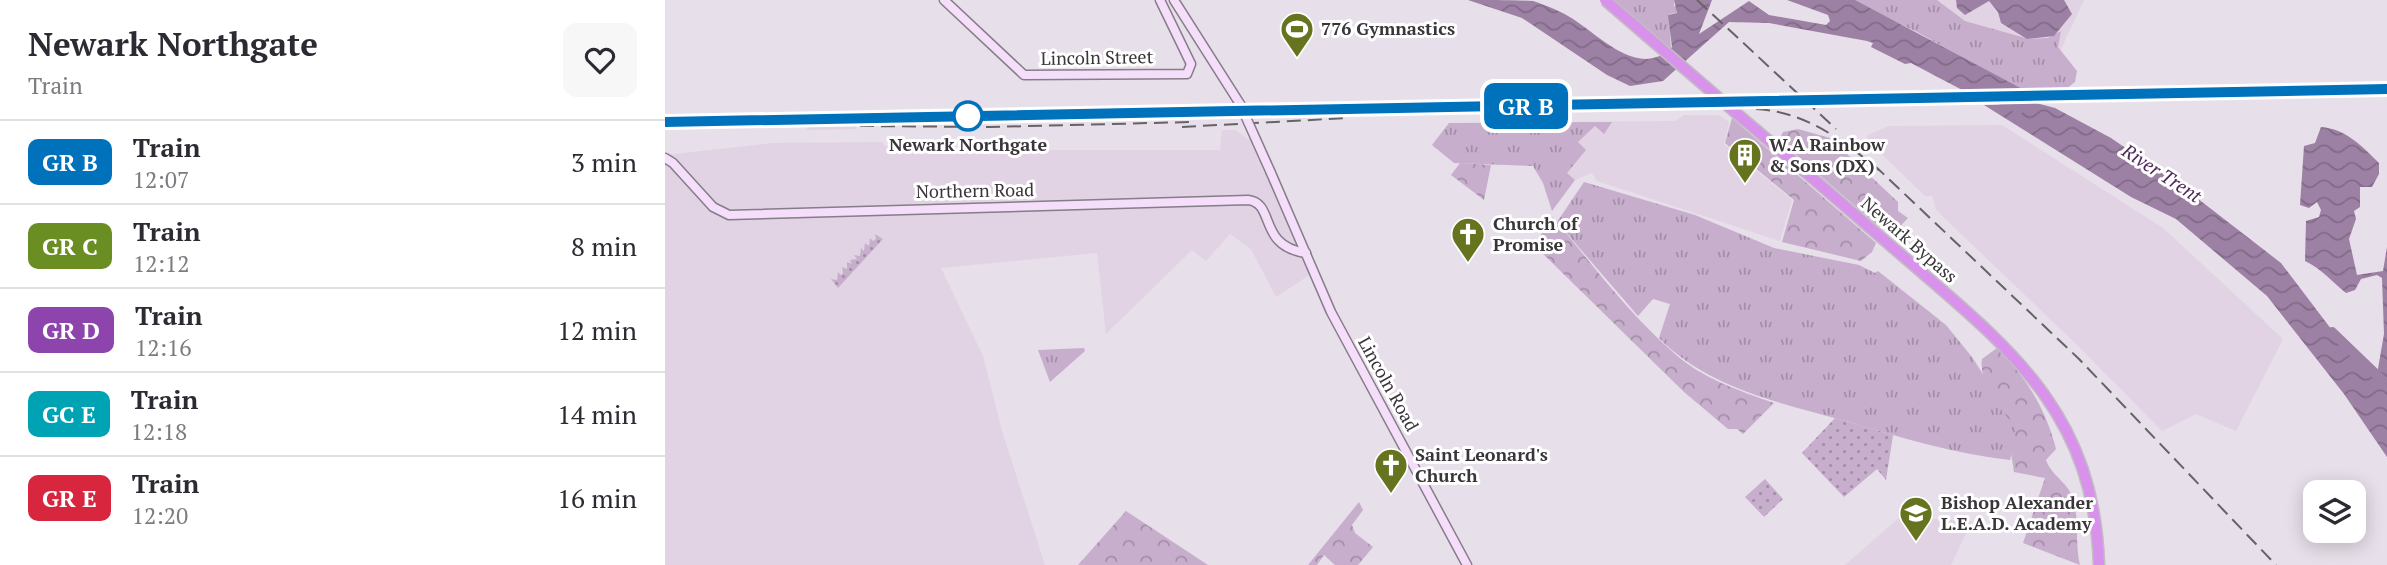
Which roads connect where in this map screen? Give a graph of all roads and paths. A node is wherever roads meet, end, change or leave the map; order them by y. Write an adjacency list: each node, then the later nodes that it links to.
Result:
1 (944, 0): 2 (street, Lincoln Street)
2 (1160, 0)
3 (1174, 0): 6 (street, Lincoln Road, bridge)
4 (1605, 0): 8 (highway, Newark Bypass, bridge)
5 (665, 158): 6 (street, Northern Road)
6 (1304, 249): 7 (street, Lincoln Road)
7 (1467, 565)
8 (2099, 565)

